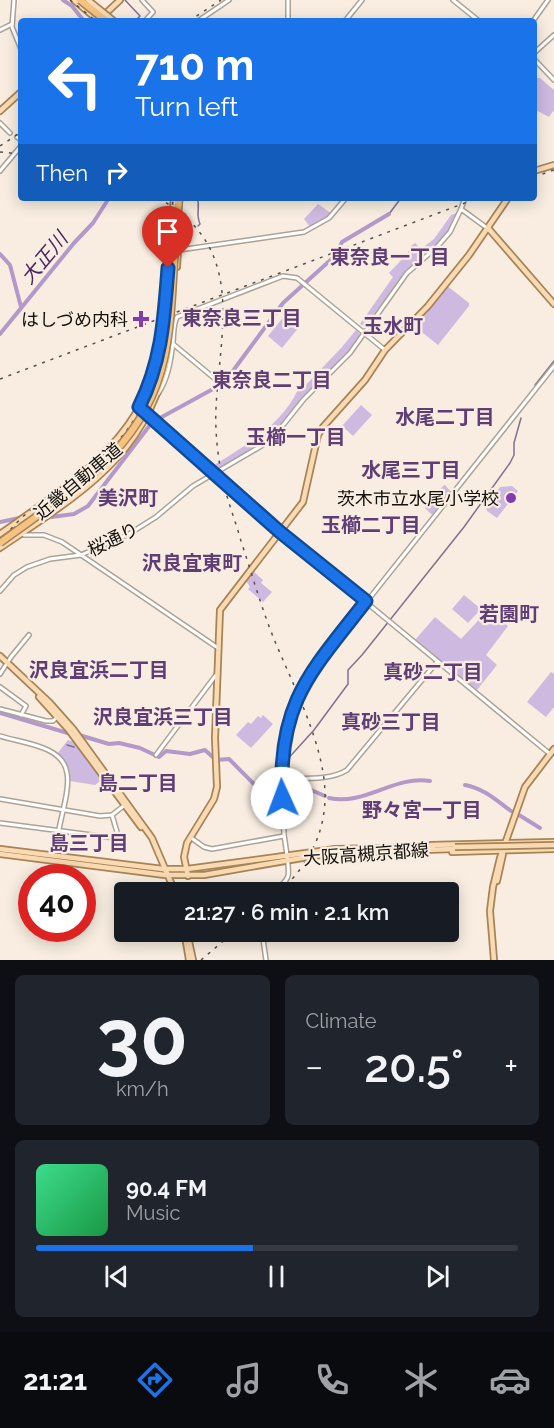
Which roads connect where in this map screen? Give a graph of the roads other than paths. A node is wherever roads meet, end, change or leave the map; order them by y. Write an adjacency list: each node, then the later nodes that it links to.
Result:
1 (14, 0): 21 (street)
2 (120, 0): 10 (main road)
3 (142, 0): 15 (street)
4 (229, 0): 16 (street)
5 (288, 0): 17 (street)
6 (362, 0): 18 (street)
7 (453, 0): 19 (street)
8 (548, 0): 20 (street)
9 (82, 1): 10 (main road); 11 (highway, bridge); 12 (main road)
10 (107, 12): 13 (main road); 14 (main road)
11 (102, 18)
12 (102, 18)
13 (106, 18)
14 (106, 18)
15 (148, 18)
16 (202, 18)
17 (288, 18)
18 (347, 18)
19 (475, 18)
20 (535, 18)
21 (12, 24): 22 (street); 24 (street)
22 (0, 30)
23 (554, 35): 25 (street)
24 (18, 42)
25 (537, 50)
26 (537, 62): 27 (street)
27 (554, 80)
28 (18, 95): 29 (main road)
29 (0, 111)
30 (0, 123): 31 (street)
31 (10, 133)
32 (18, 150): 35 (street)
33 (554, 165): 34 (main road)
34 (537, 170)
35 (0, 171)
36 (177, 201): 44 (main road)
37 (177, 201): 52 (main road, bridge)
38 (177, 201): 59 (highway, 近畿自動車道, bridge)
39 (343, 201): 44 (street)
40 (464, 201): 42 (street, 桜通り)
41 (506, 201): 43 (main road)
42 (461, 209): 43 (street); 46 (street, 桜通り)
43 (488, 228): 45 (main road); 48 (main road)
44 (178, 250): 51 (main road, bridge)
45 (554, 304)
46 (363, 332): 47 (street); 48 (street); 54 (street, 桜通り)
47 (173, 344): 50 (street); 51 (street)
48 (386, 350): 56 (main road)
49 (554, 366): 63 (street)
50 (219, 383)
51 (157, 396): 53 (main road)
52 (139, 407): 53 (street); 55 (main road)
53 (150, 416): 54 (street); 57 (main road)
54 (214, 473): 56 (street); 61 (street, 桜通り)
55 (15, 523): 57 (street); 58 (main road)
56 (280, 532): 63 (street); 65 (main road)
57 (24, 533): 60 (main road); 61 (street)
58 (0, 534)
59 (0, 540)
60 (0, 548)
61 (81, 555): 62 (street, 桜通り); 65 (street)
62 (0, 591)
63 (366, 601): 67 (street); 79 (street)
64 (29, 636): 68 (street)
65 (218, 648): 70 (main road)
66 (0, 658): 68 (main road)
67 (437, 662): 77 (street); 79 (street)
68 (6, 664): 69 (street); 74 (main road); 75 (main road)
69 (0, 674)
70 (217, 674): 78 (street); 87 (main road)
71 (0, 687): 73 (street)
72 (0, 709): 73 (street)
73 (21, 715): 74 (street)
74 (58, 716): 75 (main road)
75 (71, 729): 81 (main road); 81 (main road)
76 (0, 736): 82 (street)
77 (552, 751): 88 (main road)
78 (156, 755)
79 (282, 779): 86 (street)
80 (0, 799): 82 (street)
81 (126, 804): 83 (street); 94 (main road)
82 (62, 810): 83 (street); 85 (street)
83 (112, 814): 85 (street)
84 (0, 823): 85 (street)
85 (59, 829)
86 (284, 836): 87 (street); 93 (street)
87 (190, 837): 95 (main road)
88 (506, 843): 89 (main road); 90 (main road); 91 (main road)
89 (552, 846): 90 (main road, 大阪高槻京都線, bridge); 91 (main road)
90 (410, 849): 91 (main road); 93 (main road, 大阪高槻京都線)
91 (504, 851): 104 (main road)
92 (0, 852): 94 (main road, 大阪高槻京都線); 96 (main road, 大阪高槻京都線)
93 (286, 858): 95 (main road, 大阪高槻京都線); 97 (main road, 大阪高槻京都線); 99 (street)
94 (164, 869): 95 (main road, 大阪高槻京都線); 96 (main road)
95 (187, 869): 97 (main road)
96 (167, 876): 97 (main road, 大阪高槻京都線); 98 (main road)
97 (188, 876)
98 (170, 882)
99 (283, 882)
100 (188, 942): 102 (main road)
101 (263, 942): 103 (street)
102 (191, 960)
103 (266, 960)
104 (495, 960)

